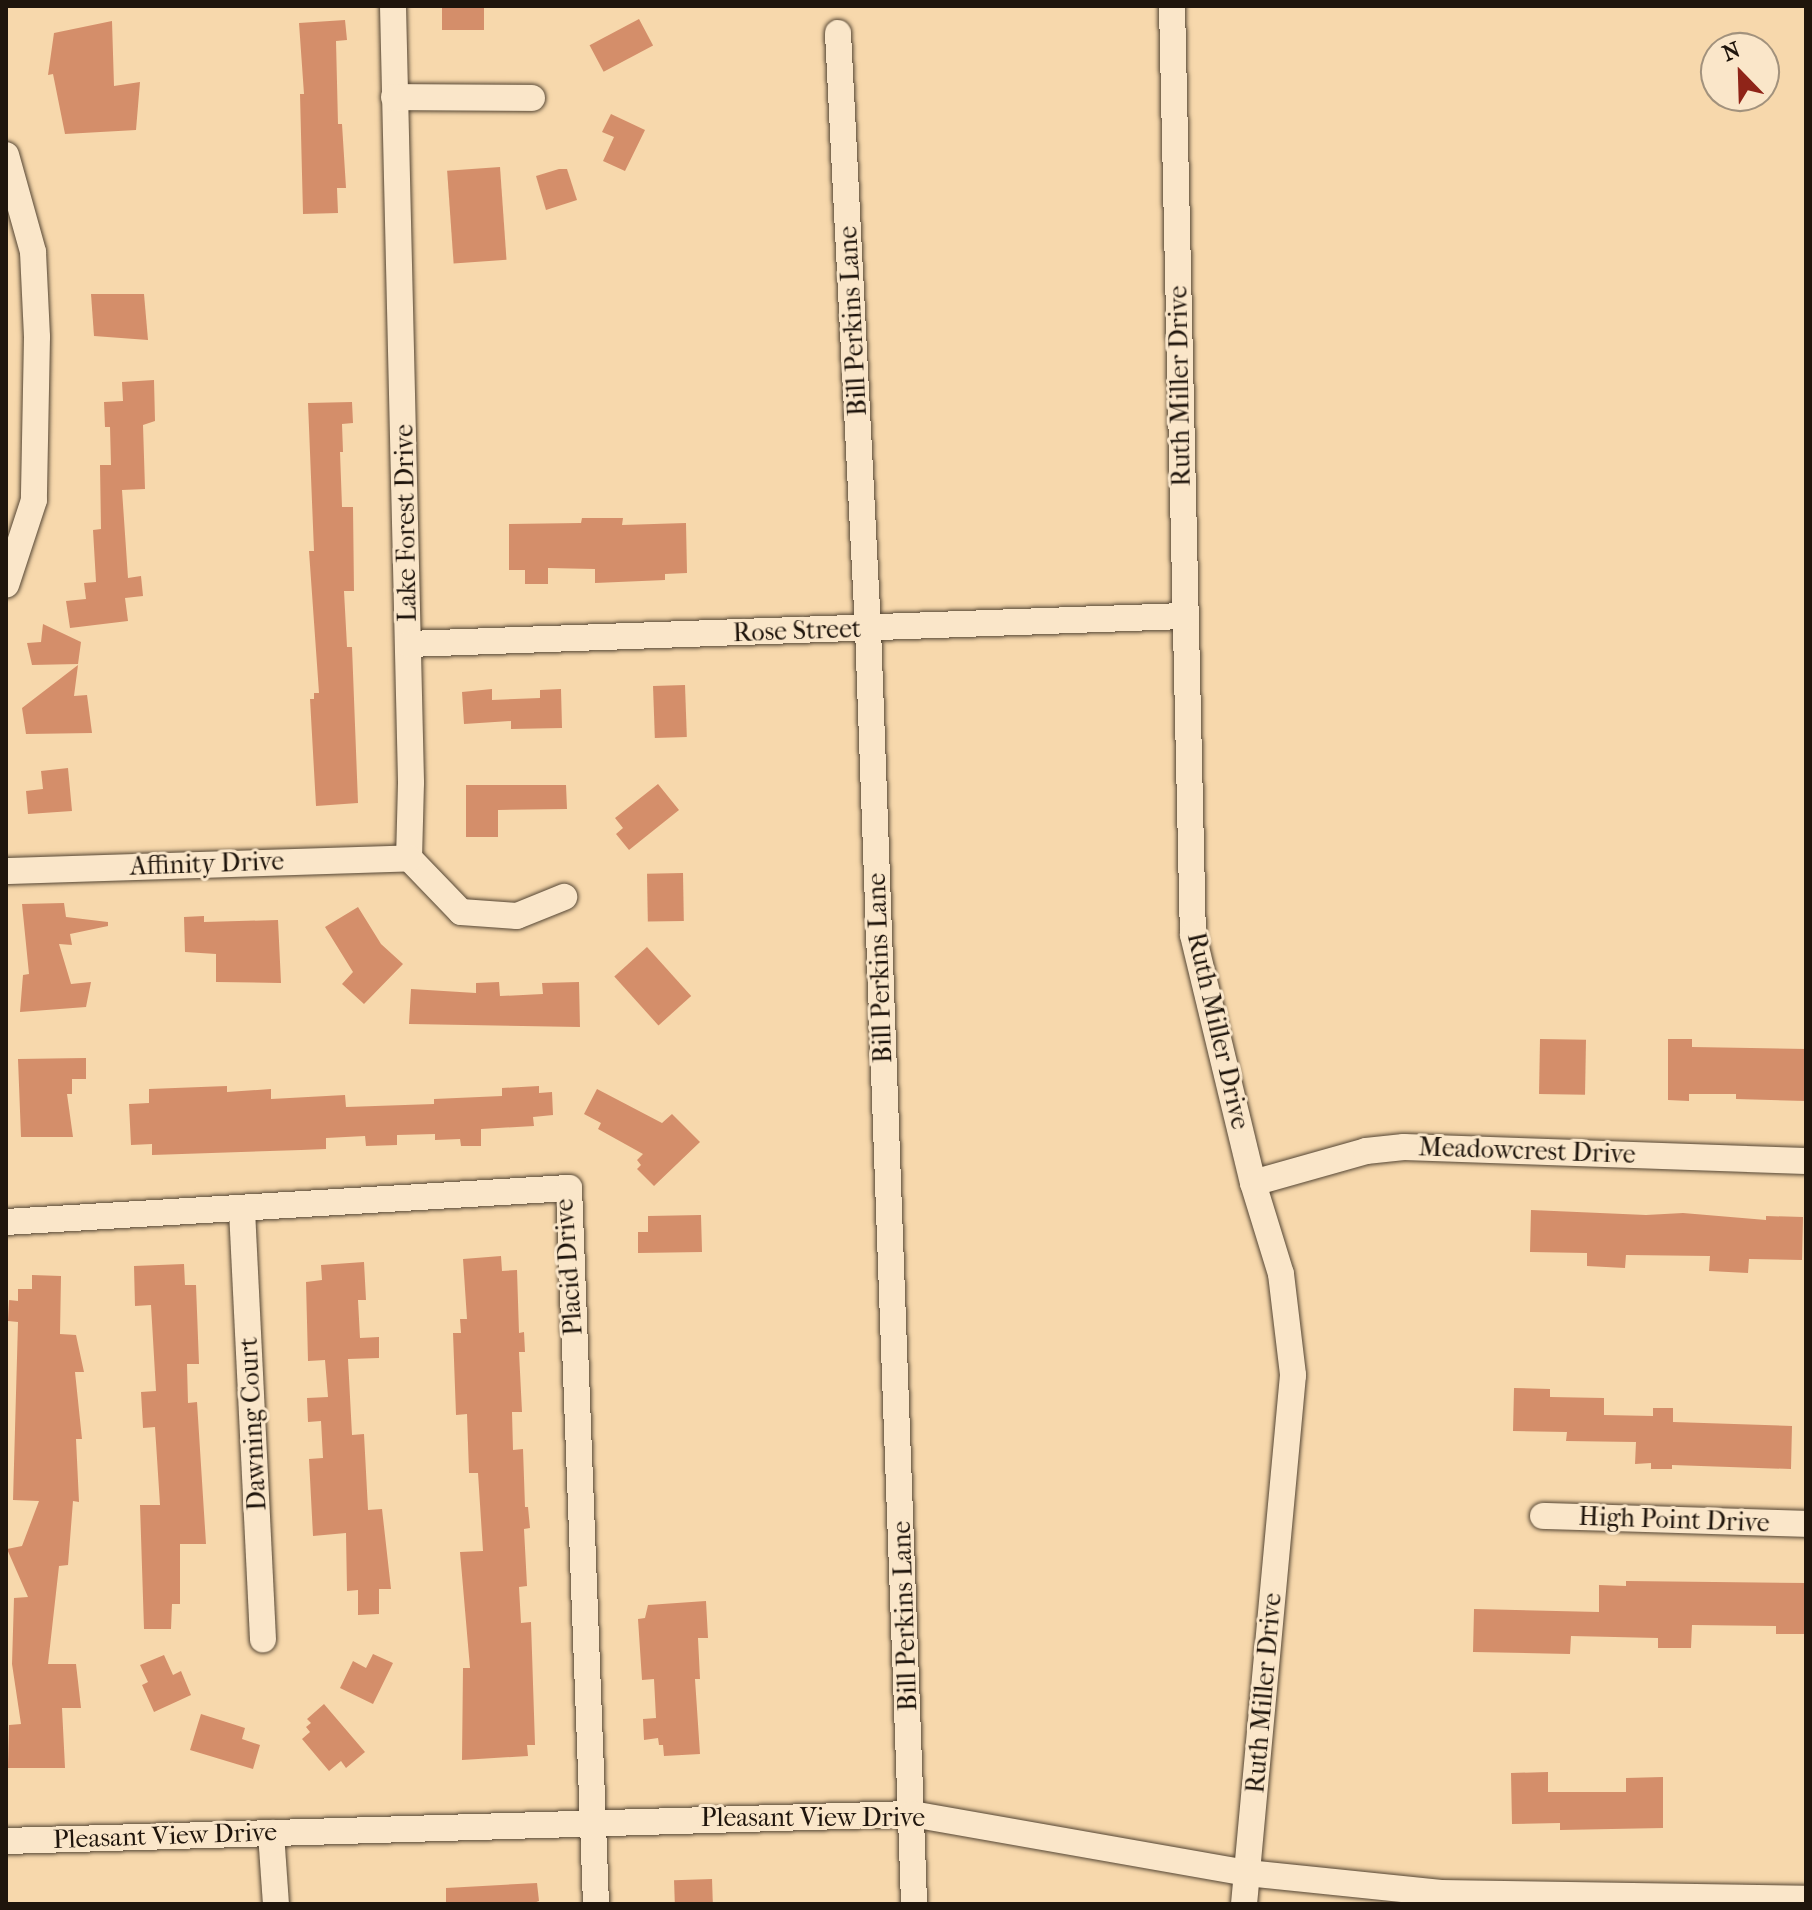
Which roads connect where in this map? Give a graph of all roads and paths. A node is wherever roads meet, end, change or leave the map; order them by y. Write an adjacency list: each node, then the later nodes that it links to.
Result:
1 (393, 6): 4 (street, Lake Forest Drive)
2 (1172, 6): 8 (street, Ruth Miller Drive)
3 (838, 33): 9 (street, Bill Perkins Lane)
4 (394, 97): 5 (street); 10 (street, Lake Forest Drive)
5 (532, 98)
6 (6, 155): 7 (street)
7 (6, 585)
8 (1185, 616): 9 (street, Rose Street); 15 (street, Ruth Miller Drive)
9 (868, 629): 10 (street, Rose Street); 21 (street, Bill Perkins Lane)
10 (409, 644): 11 (street, Lake Forest Drive)
11 (409, 858): 12 (street, Affinity Drive); 13 (street)
12 (6, 871)
13 (564, 897)
14 (1806, 1161): 15 (street, Meadowcrest Drive)
15 (1253, 1183): 25 (street, Ruth Miller Drive)
16 (242, 1210): 17 (street, Placid Drive); 20 (street, Dawning Court); 22 (street, Placid Drive)
17 (6, 1222)
18 (1543, 1516): 19 (street, High Point Drive)
19 (1806, 1524)
20 (263, 1639)
21 (912, 1814): 22 (street, Pleasant View Drive); 25 (street, Pleasant View Drive); 29 (street, Bill Perkins Lane)
22 (592, 1822): 23 (street, Pleasant View Drive); 28 (street, Placid Drive)
23 (271, 1833): 24 (street, Pleasant View Drive); 27 (street)
24 (6, 1841)
25 (1247, 1873): 26 (street, Pleasant View Drive); 30 (street, Ruth Miller Drive)
26 (1806, 1899)
27 (276, 1904)
28 (596, 1904)
29 (914, 1904)
30 (1244, 1904)

